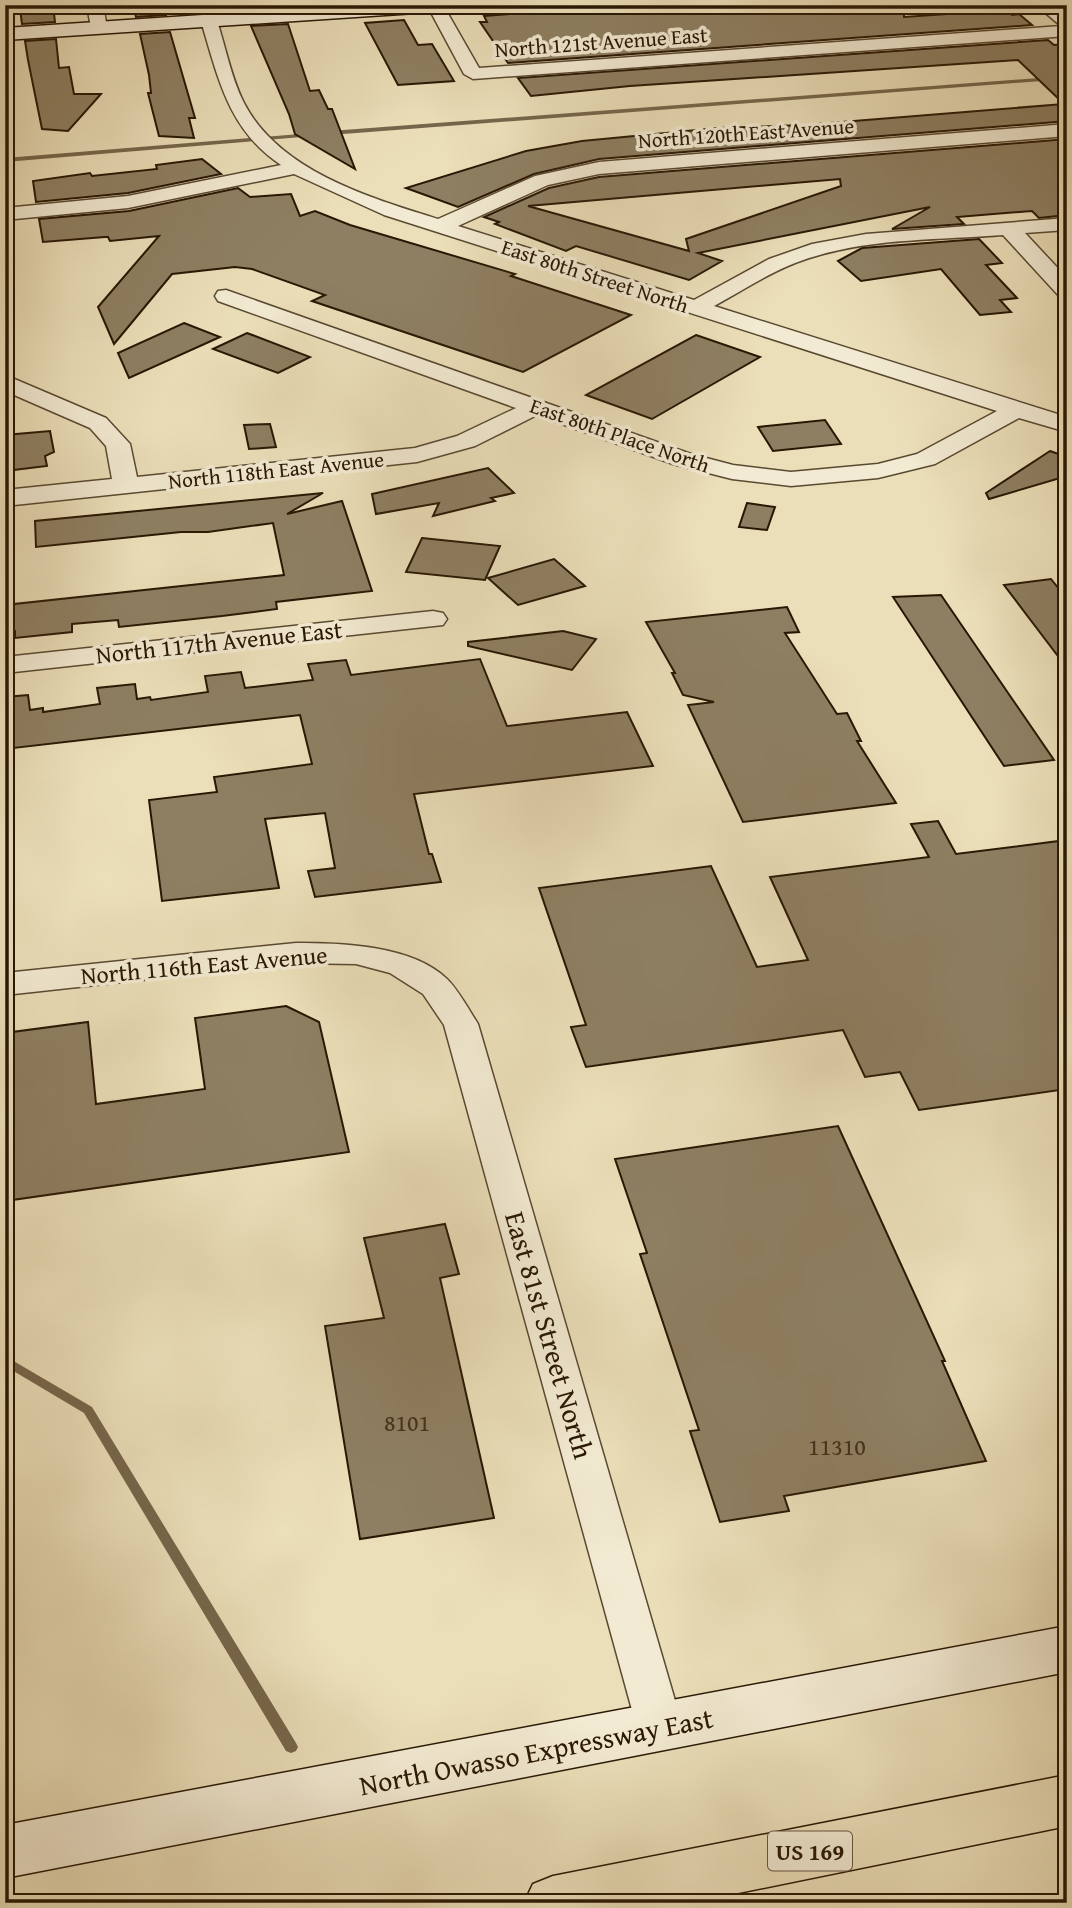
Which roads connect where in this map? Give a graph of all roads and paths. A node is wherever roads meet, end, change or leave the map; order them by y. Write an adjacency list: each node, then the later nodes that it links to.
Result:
1 (94, 5): 7 (street)
2 (446, 5): 4 (street)
3 (1044, 5): 6 (street)
4 (435, 6): 5 (street); 8 (street, North 121st Avenue East)
5 (209, 21): 7 (street); 11 (street, East 80th Street North)
6 (1067, 23)
7 (99, 28): 9 (street)
8 (1067, 31)
9 (5, 34)
10 (1067, 130): 14 (street, North 120th East Avenue)
11 (298, 167): 12 (street); 14 (street, East 80th Street North)
12 (5, 214)
13 (1067, 224): 15 (street)
14 (440, 226): 18 (street, East 80th Street North)
15 (1009, 229): 16 (street); 18 (street)
16 (1067, 291)
17 (226, 296): 20 (street, East 80th Place North)
18 (695, 308): 21 (street, East 80th Street North)
19 (5, 382): 23 (street)
20 (537, 407): 21 (street, East 80th Place North); 23 (street, North 118th East Avenue)
21 (1017, 409): 22 (street, East 80th Street North)
22 (1067, 425)
23 (126, 485): 24 (street, North 118th East Avenue)
24 (5, 498)
25 (433, 618): 26 (street, North 117th Avenue East)
26 (5, 665)
27 (402, 966): 28 (street, North 116th East Avenue); 30 (street, East 81st Street North)
28 (5, 984)
29 (1067, 1649): 30 (street, North Owasso Expressway East)
30 (660, 1728): 32 (street, North Owasso Expressway East)
31 (1067, 1800): 33 (highway, US 169)
32 (5, 1852)
33 (553, 1903)

